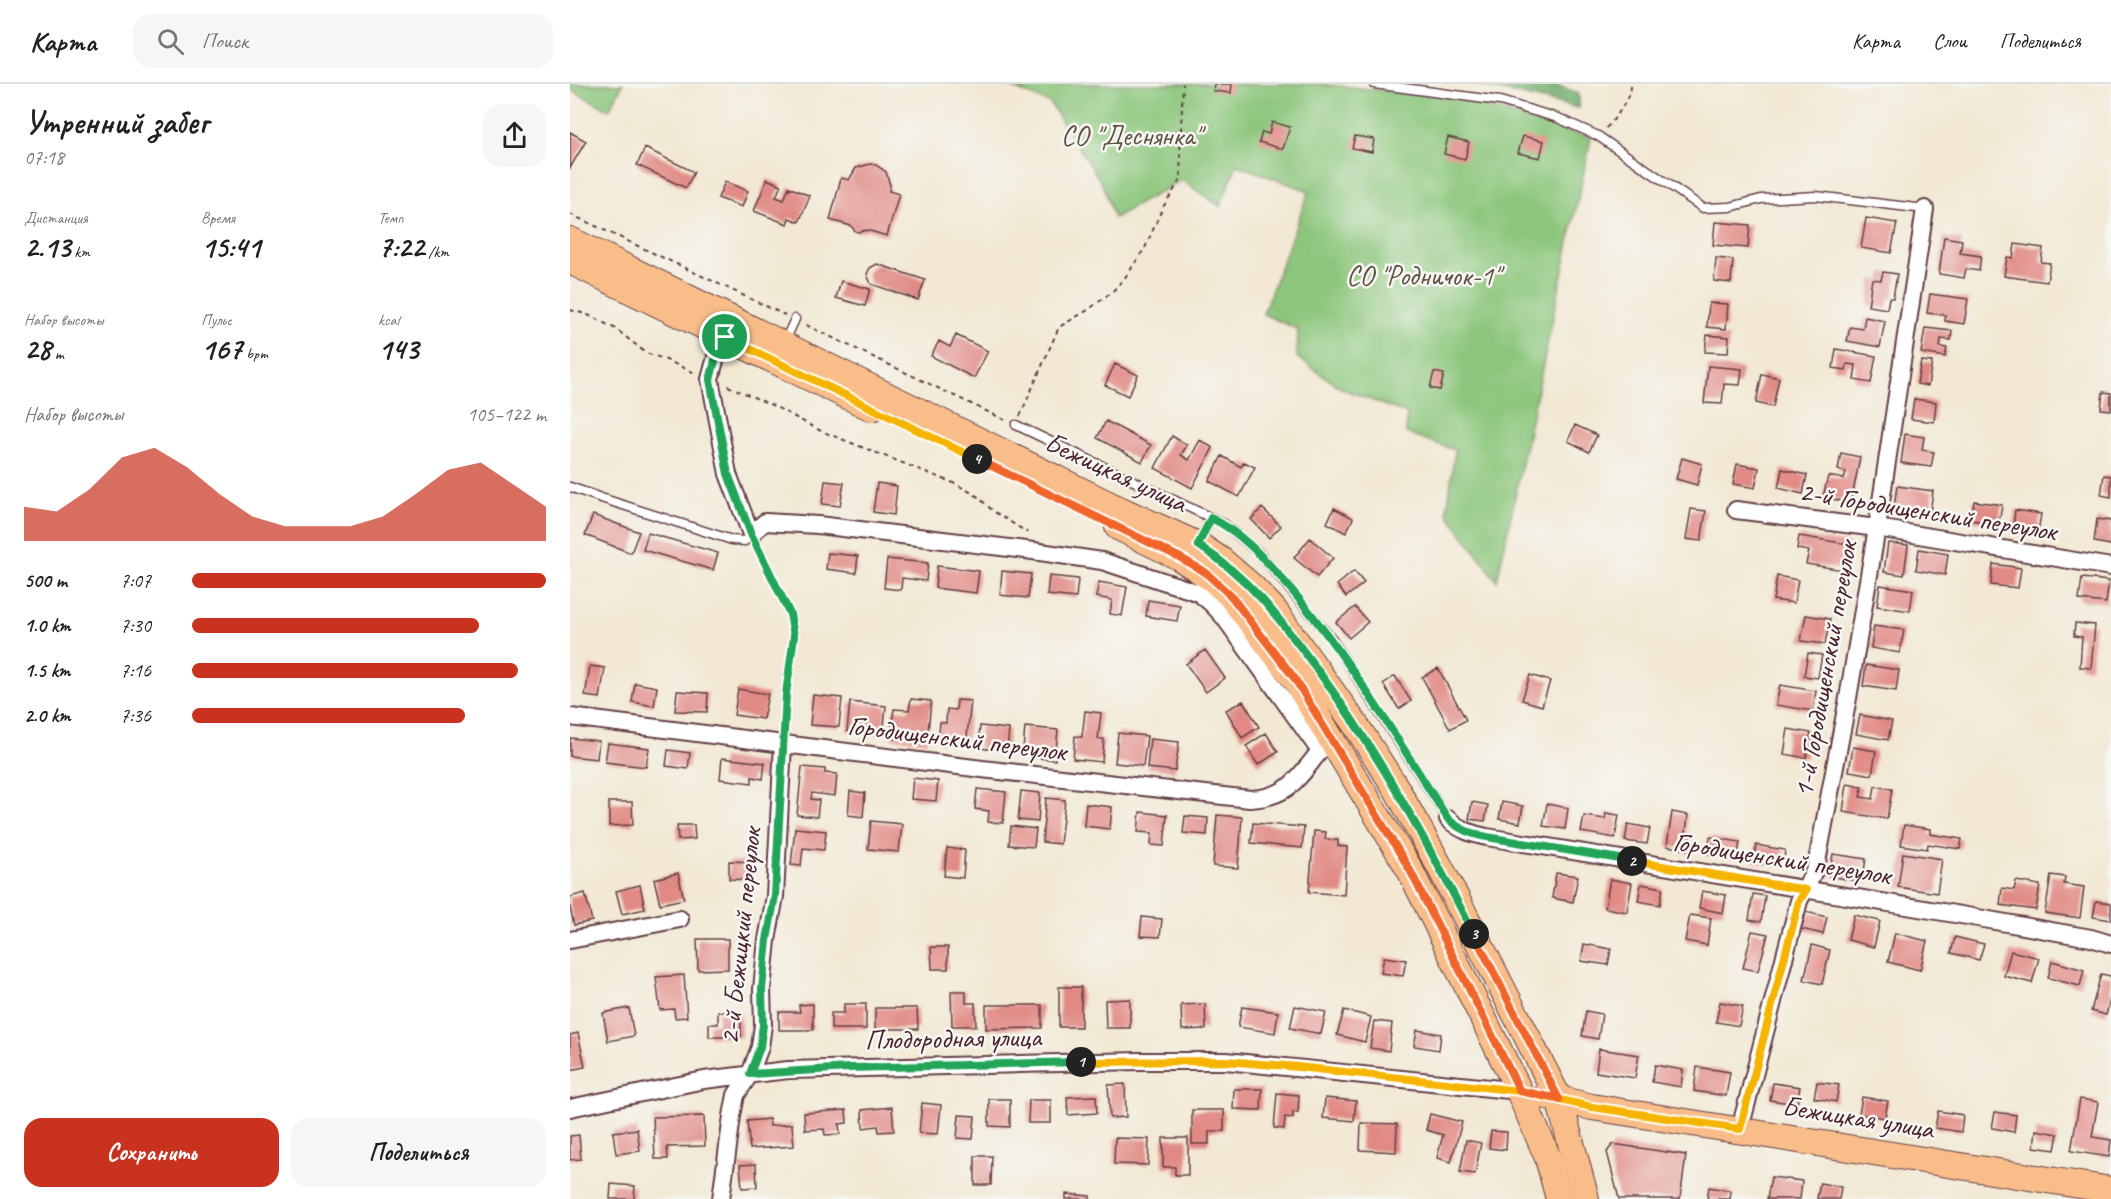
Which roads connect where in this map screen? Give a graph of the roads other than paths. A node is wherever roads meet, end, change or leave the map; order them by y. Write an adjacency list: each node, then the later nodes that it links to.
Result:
1 (1374, 84): 2 (lane)
2 (1925, 209): 12 (street, 1-й Городищенский переулок)
3 (570, 240): 7 (main road, Бежицкая улица)
4 (570, 261): 6 (main road, Бежицкая улица)
5 (795, 319): 7 (lane)
6 (725, 337): 13 (street); 24 (main road, Бежицкая улица)
7 (783, 345): 14 (main road, Бежицкая улица)
8 (1016, 425): 11 (lane)
9 (570, 487): 13 (lane)
10 (1736, 510): 12 (street, 2-й Городищенский переулок)
11 (1211, 518): 14 (lane); 18 (lane)
12 (1877, 528): 15 (street, 2-й Городищенский переулок); 19 (street, 1-й Городищенский переулок)
13 (751, 534): 17 (street, Городищенский переулок)
14 (1198, 545): 25 (main road, Бежицкая улица)
15 (2111, 567)
16 (570, 717): 17 (street, Городищенский переулок)
17 (783, 744): 23 (street, 2-й Бежицкий переулок)
18 (1448, 819): 19 (street, Городищенский переулок)
19 (1806, 890): 22 (street, Городищенский переулок); 27 (street, 1-й Городищенский переулок)
20 (680, 919): 21 (street)
21 (570, 940)
22 (2111, 944)
23 (750, 1074): 24 (street, Плодородная улица); 26 (street, Плодородная улица); 29 (street, 2-й Бежицкий переулок)
24 (1520, 1091): 25 (main road, Бежицкая улица); 30 (main road)
25 (1559, 1099): 27 (main road, Бежицкая улица); 31 (main road)
26 (570, 1108)
27 (1740, 1129): 28 (main road, Бежицкая улица)
28 (2111, 1190)
29 (721, 1199)
30 (1559, 1199)
31 (1586, 1199)

